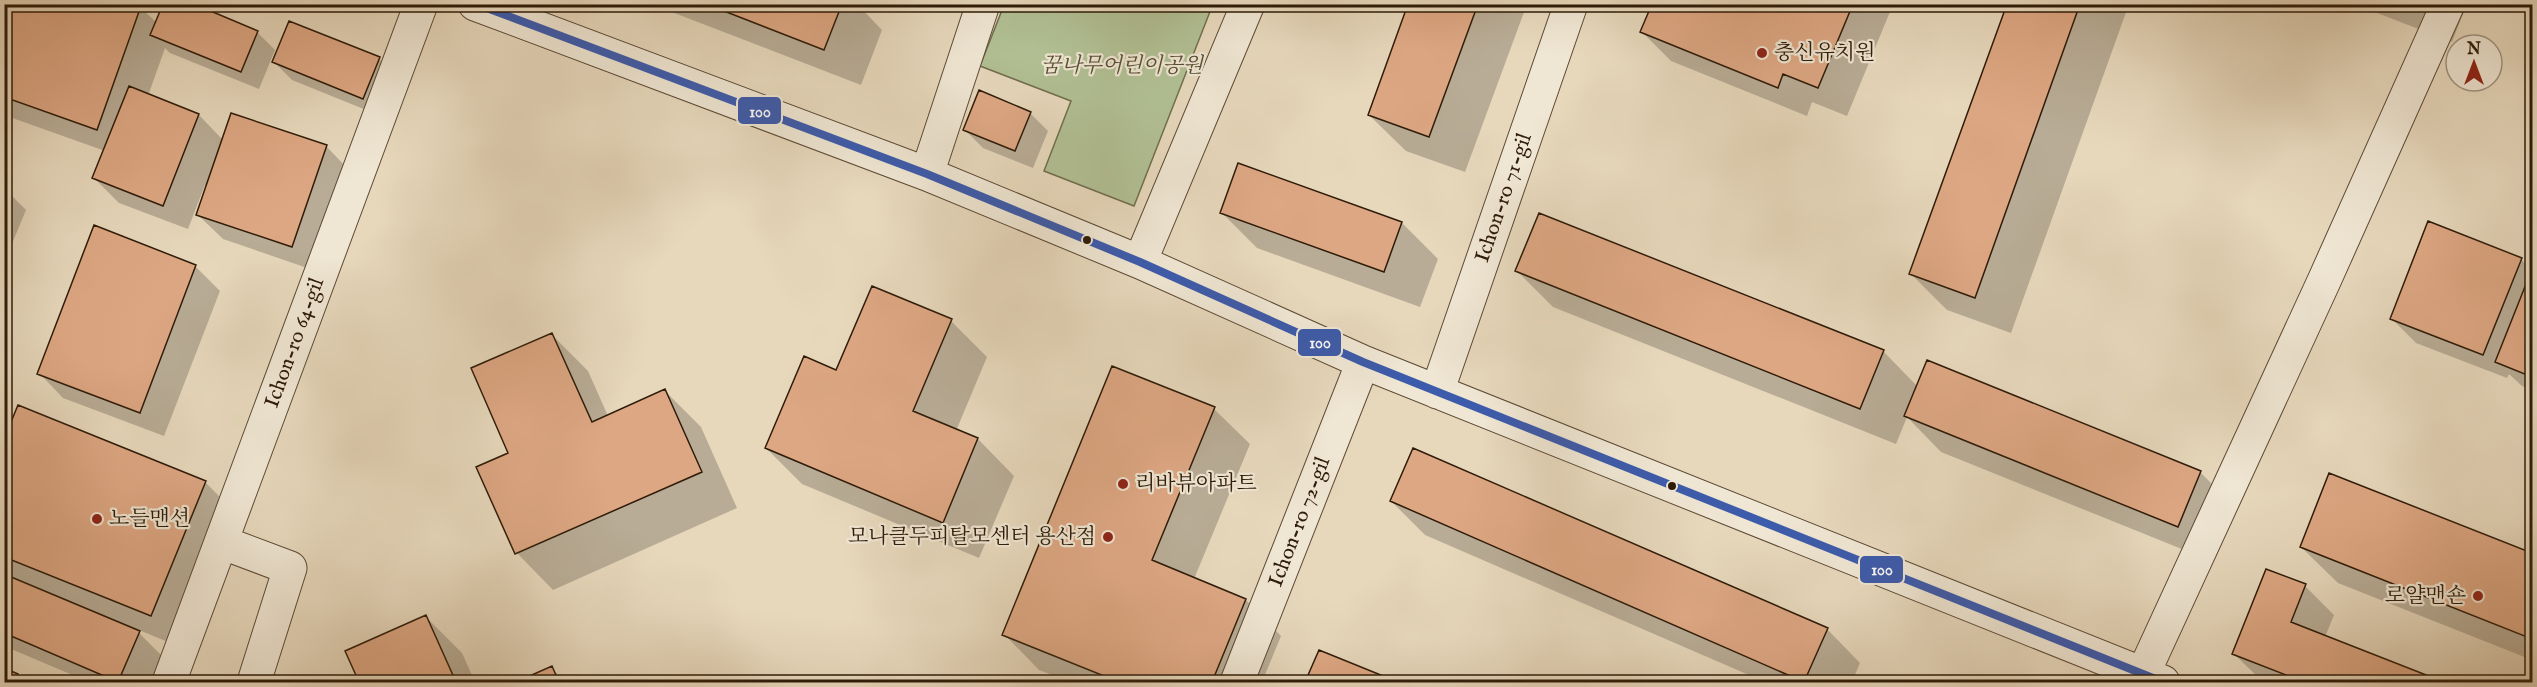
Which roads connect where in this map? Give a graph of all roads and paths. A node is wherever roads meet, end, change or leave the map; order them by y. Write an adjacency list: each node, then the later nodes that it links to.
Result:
1 (421, 4): 11 (street, Ichon-ro 64-gil)
2 (475, 4): 7 (street)
3 (983, 4): 7 (street)
4 (1248, 4): 8 (street)
5 (1571, 4): 10 (street, Ichon-ro 71-gil)
6 (2448, 4): 12 (street)
7 (927, 174): 8 (street)
8 (1140, 262): 9 (street)
9 (1363, 362): 10 (street); 15 (street, Ichon-ro 72-gil)
10 (1437, 392): 12 (street)
11 (221, 542): 13 (street, Ichon-ro 64-gil); 14 (street)
12 (2153, 678)
13 (169, 682)
14 (254, 682)
15 (1237, 682)

